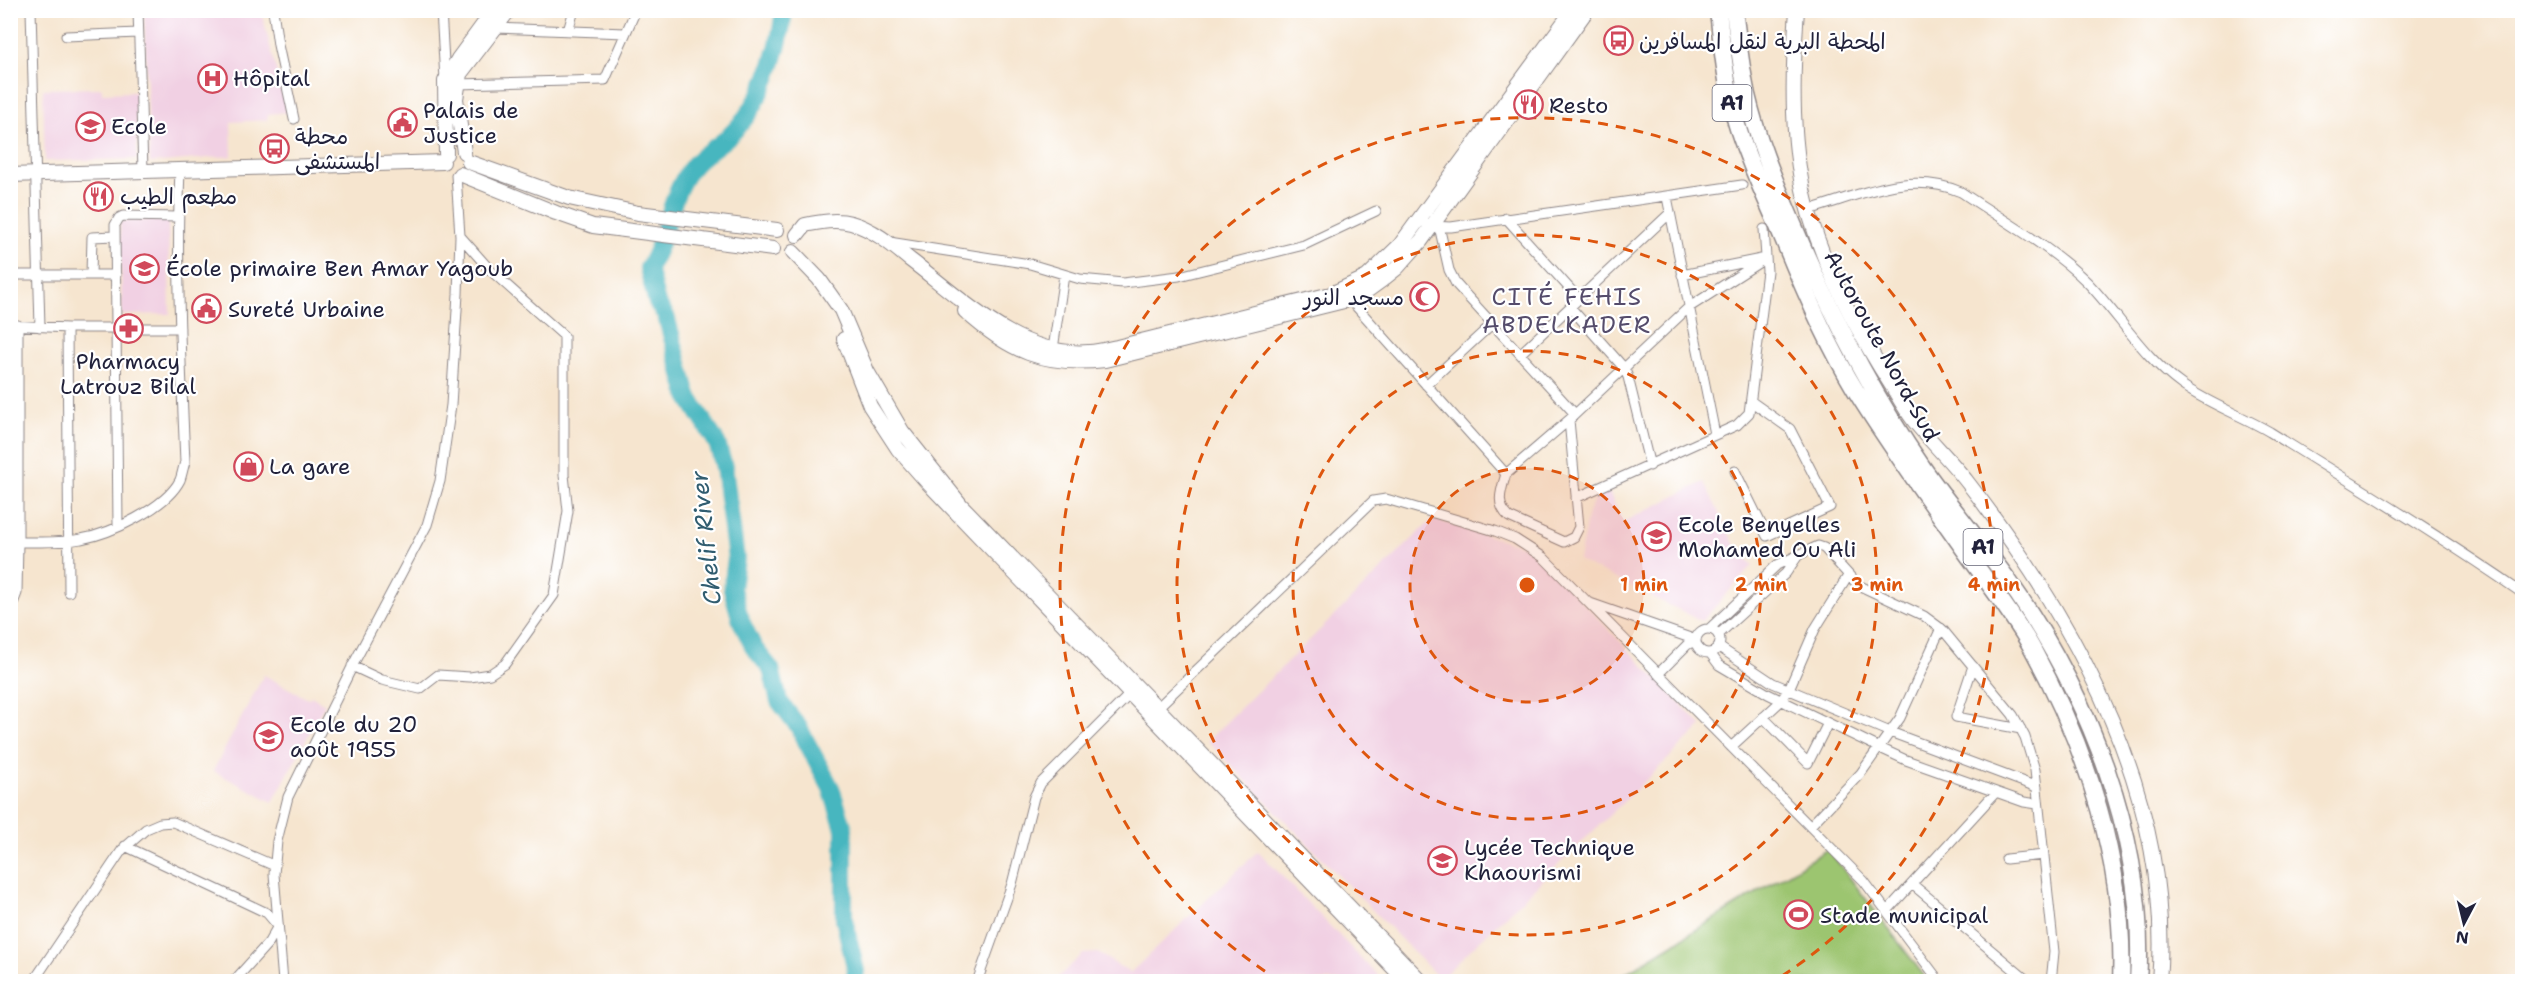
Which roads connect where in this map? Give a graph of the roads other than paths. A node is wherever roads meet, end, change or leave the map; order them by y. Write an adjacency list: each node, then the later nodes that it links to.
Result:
1 (31, 10): 25 (street)
2 (138, 10): 16 (street)
3 (273, 10): 20 (street)
4 (441, 10): 19 (street)
5 (494, 10): 19 (street)
6 (509, 10): 14 (street)
7 (574, 10): 15 (street)
8 (636, 10): 17 (street)
9 (1573, 10): 35 (street)
10 (1587, 10): 35 (street)
11 (1718, 10): 121 (highway, Autoroute Nord-Sud / A1)
12 (1734, 10): 122 (highway, Autoroute Nord-Sud / A1)
13 (1797, 10): 30 (street)
14 (495, 28): 15 (street); 19 (street)
15 (568, 31): 17 (street)
16 (138, 33): 18 (street); 23 (street)
17 (625, 33): 19 (street)
18 (66, 36)
19 (451, 82): 21 (street); 22 (street)
20 (294, 119)
21 (466, 157): 22 (street); 26 (street); 37 (street)
22 (445, 158): 24 (street); 26 (street)
23 (143, 170): 24 (street); 25 (street)
24 (180, 170): 33 (street)
25 (37, 174): 27 (street); 50 (street)
26 (458, 174): 40 (street); 42 (street)
27 (10, 175)
28 (1742, 185): 29 (street)
29 (1667, 197): 32 (street); 34 (street)
30 (1808, 210): 79 (street); 123 (street)
31 (1376, 211): 48 (street)
32 (1669, 214): 49 (street); 52 (street)
33 (178, 217): 39 (street); 60 (street)
34 (1506, 218): 35 (street); 52 (street)
35 (1430, 224): 51 (street); 56 (street)
36 (1764, 229): 44 (street)
37 (777, 230): 38 (street); 42 (street)
38 (797, 235): 41 (street); 43 (street)
39 (115, 236): 46 (street); 47 (street)
40 (460, 236): 88 (street); 88 (street)
41 (887, 242): 48 (street); 51 (street); 62 (street)
42 (773, 249): 43 (street)
43 (793, 252): 53 (street)
44 (1766, 258): 49 (street); 55 (street); 66 (street)
45 (10, 275): 50 (street)
46 (91, 275): 47 (street); 50 (street)
47 (116, 275): 61 (street)
48 (1064, 275): 62 (street)
49 (1682, 275): 55 (street)
50 (39, 277): 58 (street)
51 (1346, 294): 62 (street); 65 (street)
52 (1579, 299): 54 (street)
53 (834, 303): 92 (street); 94 (street)
54 (1570, 307): 63 (street); 64 (street)
55 (1688, 308): 64 (street); 68 (street)
56 (1492, 324): 63 (street); 65 (street)
57 (14, 325): 58 (street); 75 (street)
58 (40, 327): 59 (street)
59 (67, 328): 61 (street); 74 (street)
60 (180, 328): 61 (street); 73 (street)
61 (117, 329): 73 (street)
62 (1053, 349)
63 (1520, 354): 67 (street)
64 (1624, 368): 67 (street); 69 (street)
65 (1426, 385): 71 (street)
66 (1752, 402): 68 (street); 70 (street)
67 (1572, 417): 71 (street); 72 (street)
68 (1715, 434): 69 (street)
69 (1650, 466): 72 (street)
70 (1735, 471)
71 (1506, 474): 72 (street)
72 (1576, 498)
73 (118, 526): 74 (street)
74 (67, 540): 75 (street); 78 (street)
75 (14, 542): 81 (street)
76 (1799, 555): 77 (street); 83 (street); 84 (street)
77 (1848, 576): 82 (street); 91 (street)
78 (69, 592)
79 (2523, 593)
80 (1586, 602): 85 (street); 90 (street); 94 (street)
81 (10, 611)
82 (1941, 628): 89 (street); 98 (street)
83 (1709, 629): 84 (street); 85 (street)
84 (1719, 636): 86 (street)
85 (1696, 640): 87 (street); 90 (street)
86 (1719, 647): 87 (street); 91 (street)
87 (1710, 653): 93 (street)
88 (352, 666): 108 (street)
89 (1973, 666): 97 (street); 97 (street)
90 (1658, 674): 99 (street)
91 (1789, 689): 93 (street); 98 (street)
92 (1130, 694): 94 (street); 115 (street)
93 (1781, 701): 95 (street); 96 (street)
94 (1153, 711): 116 (street); 117 (street)
95 (1763, 717): 96 (street); 99 (street)
96 (1828, 723): 100 (street)
97 (2020, 729): 101 (street)
98 (1890, 732): 100 (street); 101 (street)
99 (1731, 747): 104 (street)
100 (1880, 748): 102 (street); 104 (street)
101 (2037, 787): 103 (street)
102 (1996, 792): 103 (street); 109 (street)
103 (2038, 804): 106 (street)
104 (1810, 826): 110 (street)
105 (125, 846): 108 (street); 111 (street); 112 (street)
106 (2044, 855): 107 (street); 120 (street)
107 (2006, 859)
108 (275, 866): 111 (street)
109 (1912, 884): 110 (street); 119 (street)
110 (1887, 911): 118 (street)
111 (278, 926): 113 (street); 114 (street)
112 (33, 981)
113 (233, 981)
114 (283, 981)
115 (977, 981)
116 (1407, 981)
117 (1422, 981)
118 (1940, 981)
119 (2029, 981)
120 (2051, 981)
121 (2121, 981)
122 (2138, 981)
123 (2159, 981)

